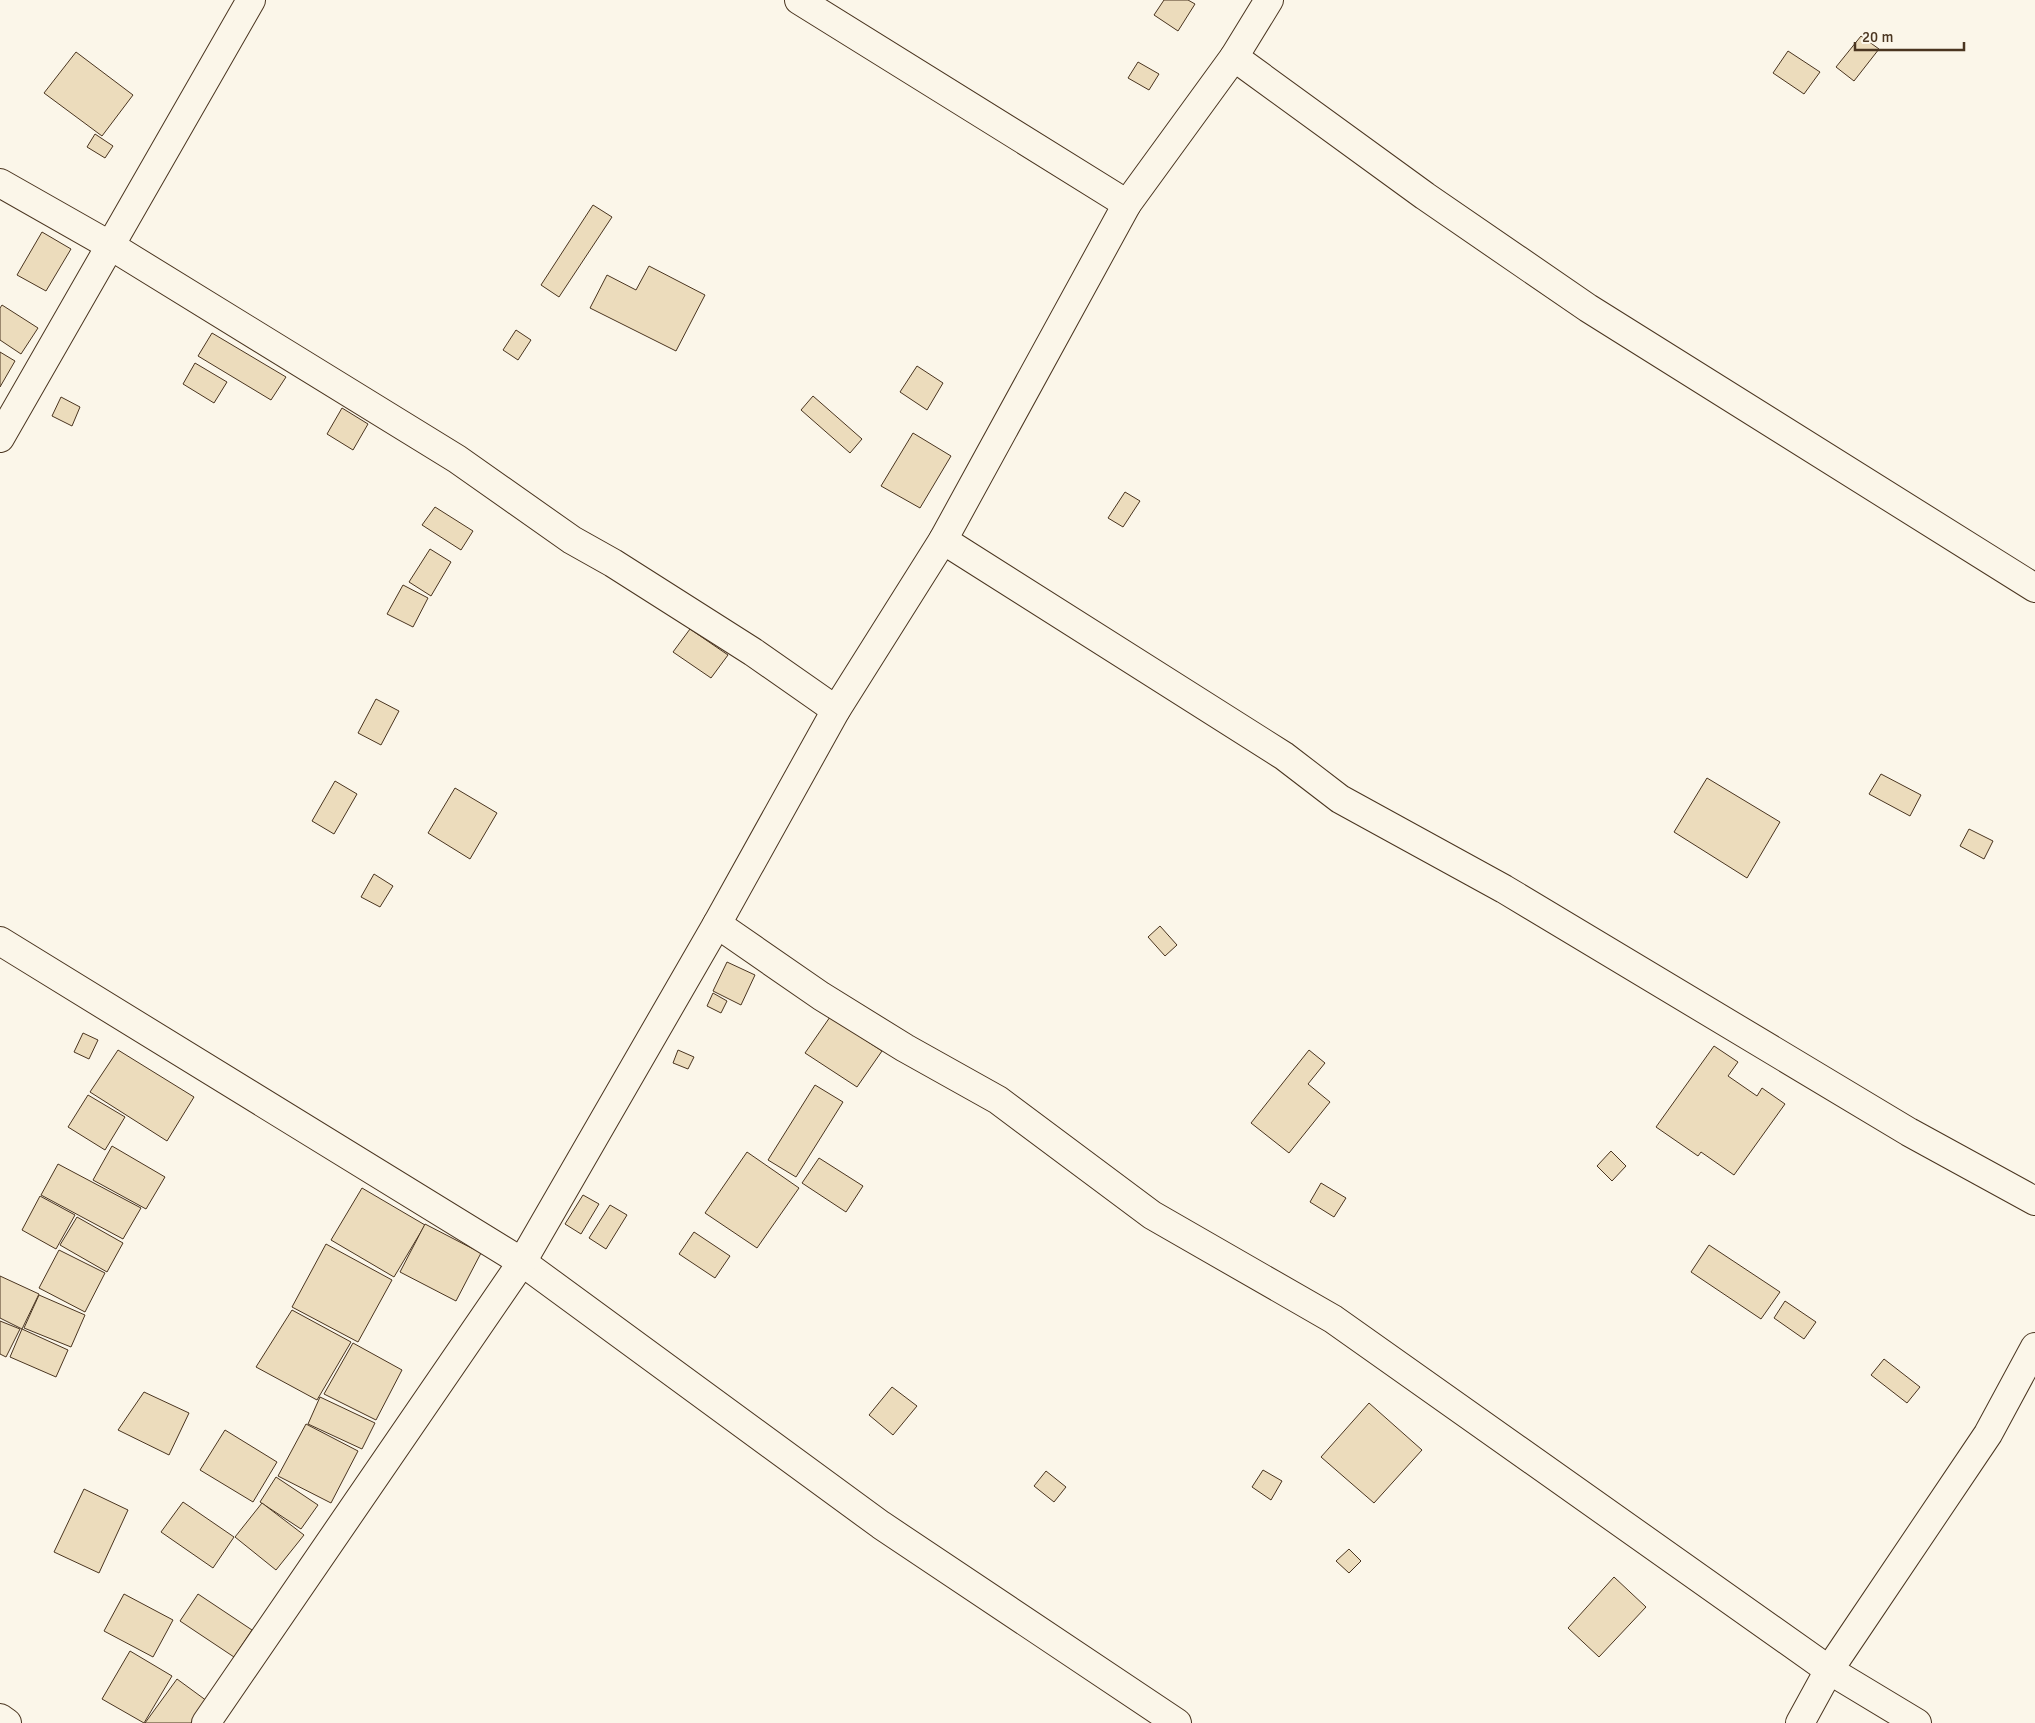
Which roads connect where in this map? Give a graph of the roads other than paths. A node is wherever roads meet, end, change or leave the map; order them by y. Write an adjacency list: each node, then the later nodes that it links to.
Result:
1 (251, 0): 7 (street)
2 (798, 0): 6 (street)
3 (1270, 0): 4 (street)
4 (1234, 57): 6 (street); 10 (street)
5 (0, 183): 7 (street)
6 (1127, 204): 9 (street)
7 (111, 246): 8 (street); 11 (street)
8 (0, 438)
9 (943, 540): 11 (street); 14 (street)
10 (2035, 588)
11 (836, 710): 12 (street)
12 (717, 924): 15 (street); 17 (street)
13 (0, 942): 15 (street)
14 (2035, 1201)
15 (522, 1262): 20 (street); 21 (street)
16 (2035, 1347): 17 (street)
17 (1829, 1670): 22 (street); 23 (street)
18 (0, 1718): 19 (street)
19 (7, 1723)
20 (206, 1723)
21 (1176, 1723)
22 (1800, 1723)
23 (1917, 1723)

